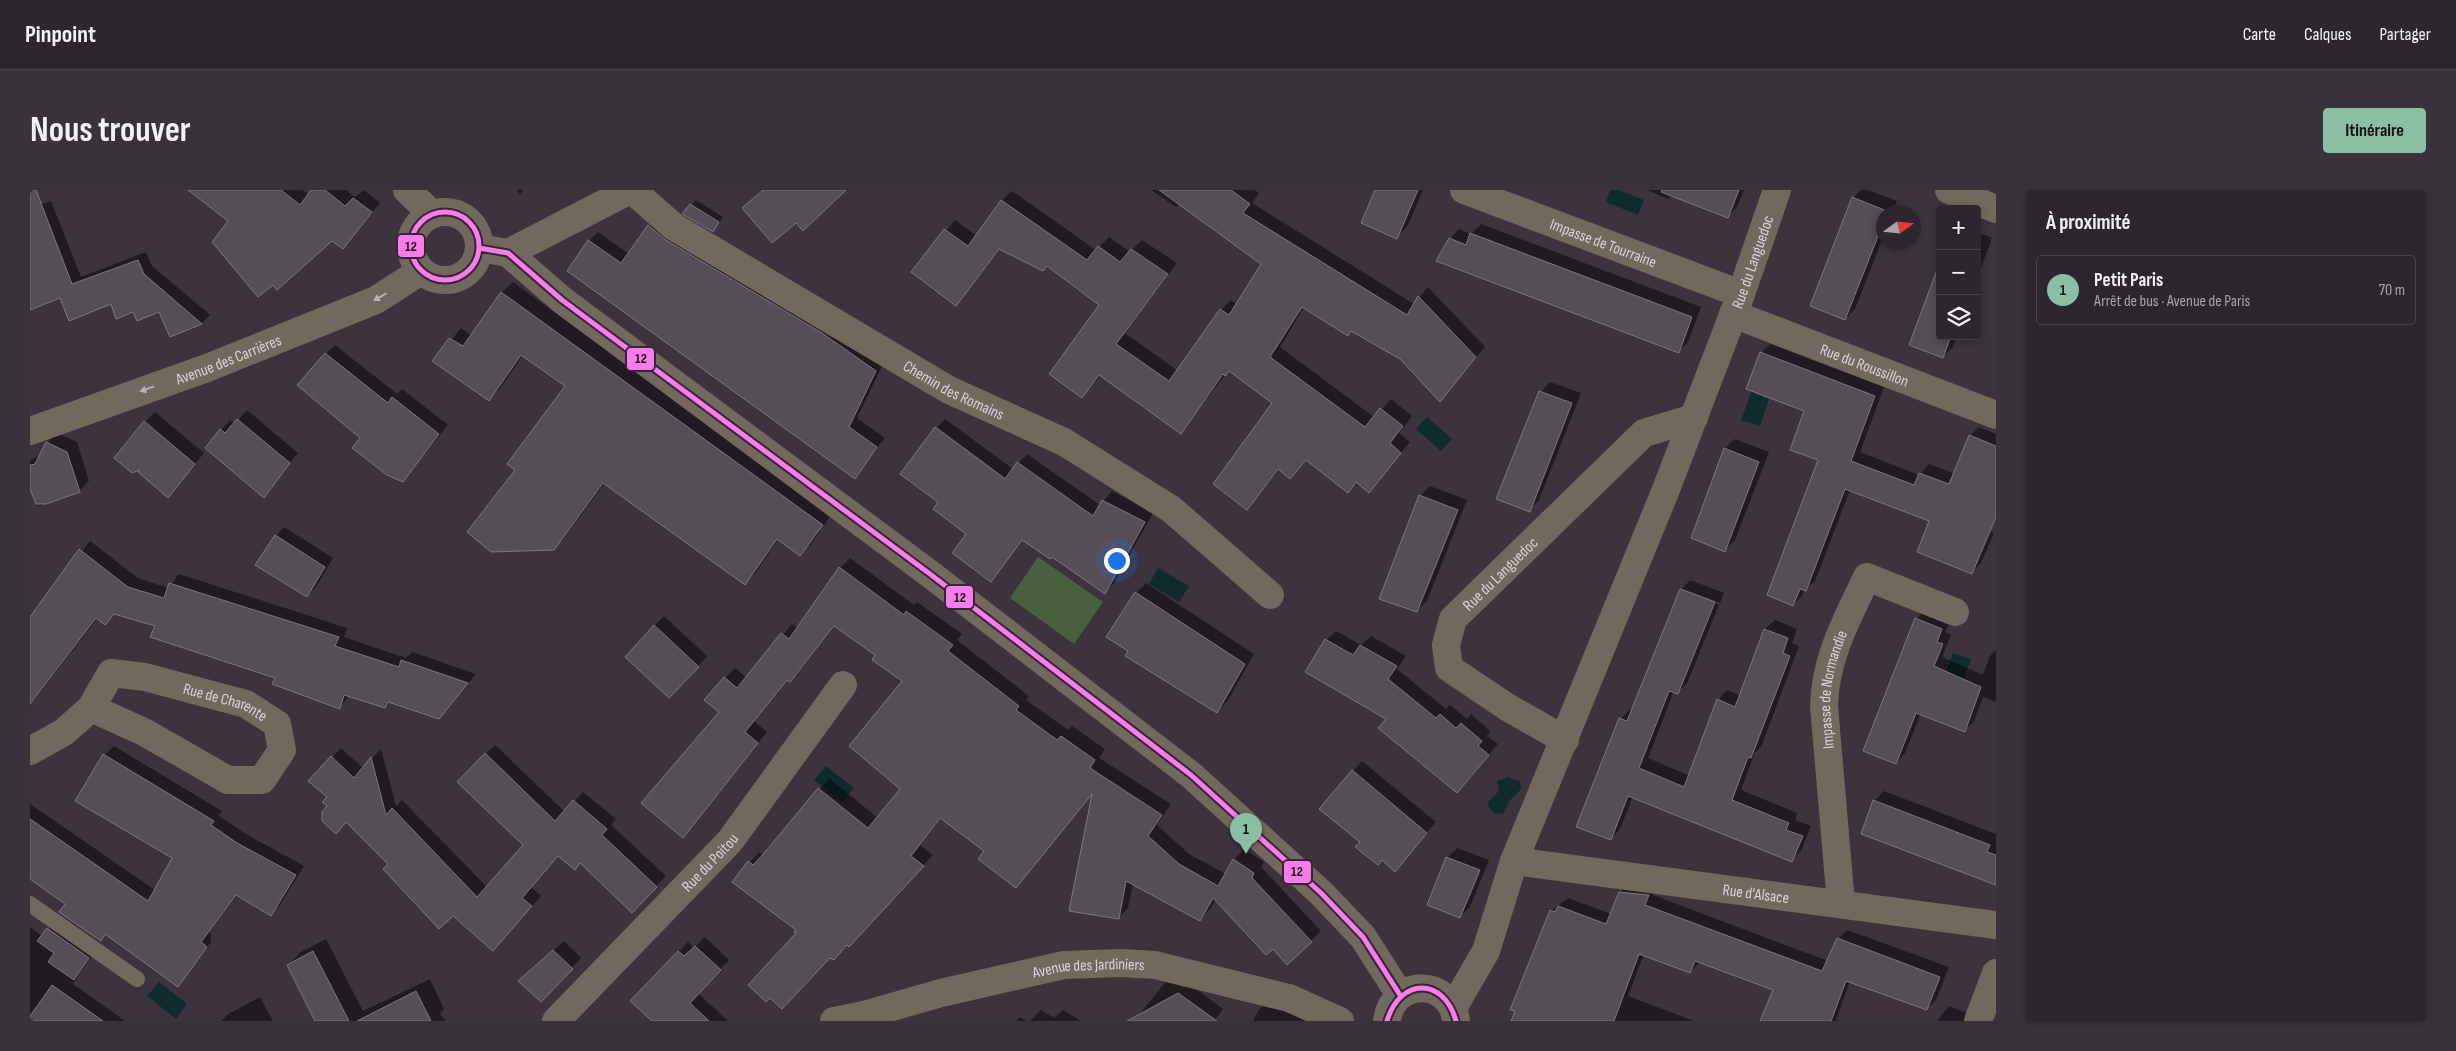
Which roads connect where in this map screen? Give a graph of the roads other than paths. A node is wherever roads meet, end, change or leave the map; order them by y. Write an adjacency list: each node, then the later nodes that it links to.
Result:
1 (407, 190): 7 (street)
2 (631, 190): 9 (street); 15 (street, Chemin des Romains)
3 (1464, 190): 11 (street, Impasse de Tourraine)
4 (1777, 190): 11 (street, Rue du Languedoc)
5 (1949, 190): 6 (street)
6 (1996, 210)
7 (432, 214): 8 (street); 10 (street)
8 (479, 248): 9 (street); 10 (street)
9 (508, 253): 27 (street)
10 (421, 271): 14 (street, Avenue des Carrières, one-way to 14)
11 (1737, 304): 12 (street, Rue du Roussillon); 13 (street, Rue du Languedoc)
12 (1996, 415)
13 (1694, 418): 19 (street, Rue du Languedoc); 19 (street, Rue du Languedoc)
14 (30, 432)
15 (1270, 595)
16 (1955, 612): 23 (street, Impasse de Normandie)
17 (843, 685): 30 (street, Rue du Poitou)
18 (91, 708): 18 (street, Rue de Charente); 20 (street, Rue de Charente)
19 (1565, 740): 21 (street, Rue du Languedoc)
20 (30, 750)
21 (1514, 861): 23 (street, Rue d'Alsace); 29 (street, Rue du Languedoc)
22 (30, 904): 26 (lane)
23 (1841, 904): 24 (street, Rue d'Alsace)
24 (1996, 925)
25 (1996, 973): 34 (street)
26 (137, 979)
27 (1400, 995): 29 (street); 33 (street)
28 (907, 1012): 31 (street, Avenue des Jardiniers); 32 (street, Avenue des Jardiniers)
29 (1454, 1015)
30 (556, 1021)
31 (834, 1021)
32 (1340, 1021)
33 (1387, 1021)
34 (1978, 1021)

